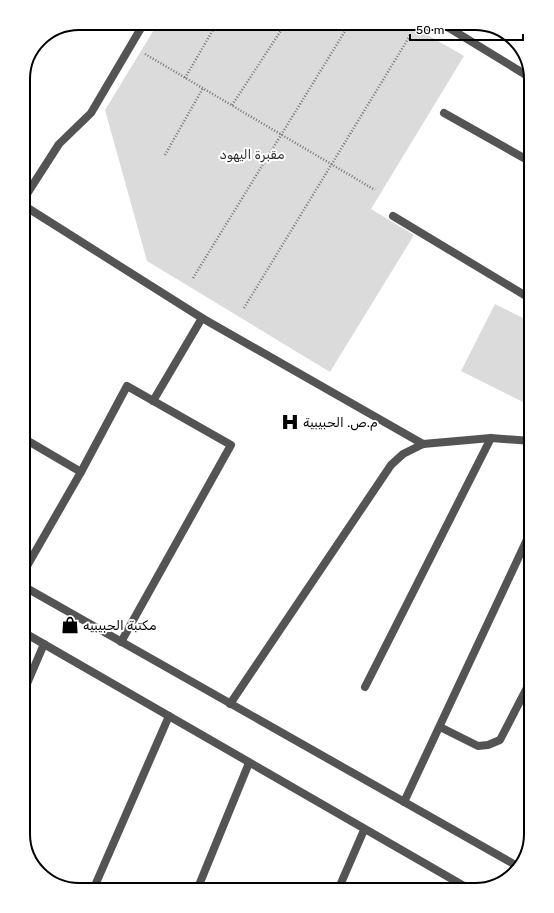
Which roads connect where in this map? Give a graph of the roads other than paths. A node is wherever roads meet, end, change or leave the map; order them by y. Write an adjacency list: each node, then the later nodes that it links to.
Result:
1 (140, 30): 6 (street)
2 (452, 30): 3 (street)
3 (523, 73)
4 (444, 113): 5 (street)
5 (524, 158)
6 (30, 189)
7 (30, 209): 10 (street)
8 (393, 216): 9 (street)
9 (524, 292)
10 (202, 318): 11 (street); 15 (street)
11 (153, 400): 16 (street); 21 (street)
12 (491, 438): 13 (street); 15 (street); 24 (street)
13 (524, 440)
14 (30, 442): 16 (street)
15 (423, 444): 26 (street)
16 (81, 472): 18 (street)
17 (524, 546): 28 (street)
18 (30, 561)
19 (30, 590): 21 (street)
20 (30, 636): 22 (street)
21 (121, 642): 26 (street)
22 (44, 644): 23 (street); 27 (street)
23 (30, 677)
24 (365, 687)
25 (524, 694): 28 (street)
26 (230, 704): 30 (street)
27 (169, 716): 29 (street); 33 (street)
28 (440, 727): 30 (street)
29 (249, 763): 31 (street); 34 (street)
30 (404, 802): 32 (street)
31 (364, 830): 35 (street); 36 (street)
32 (514, 864)
33 (96, 883)
34 (200, 883)
35 (341, 883)
36 (459, 883)

